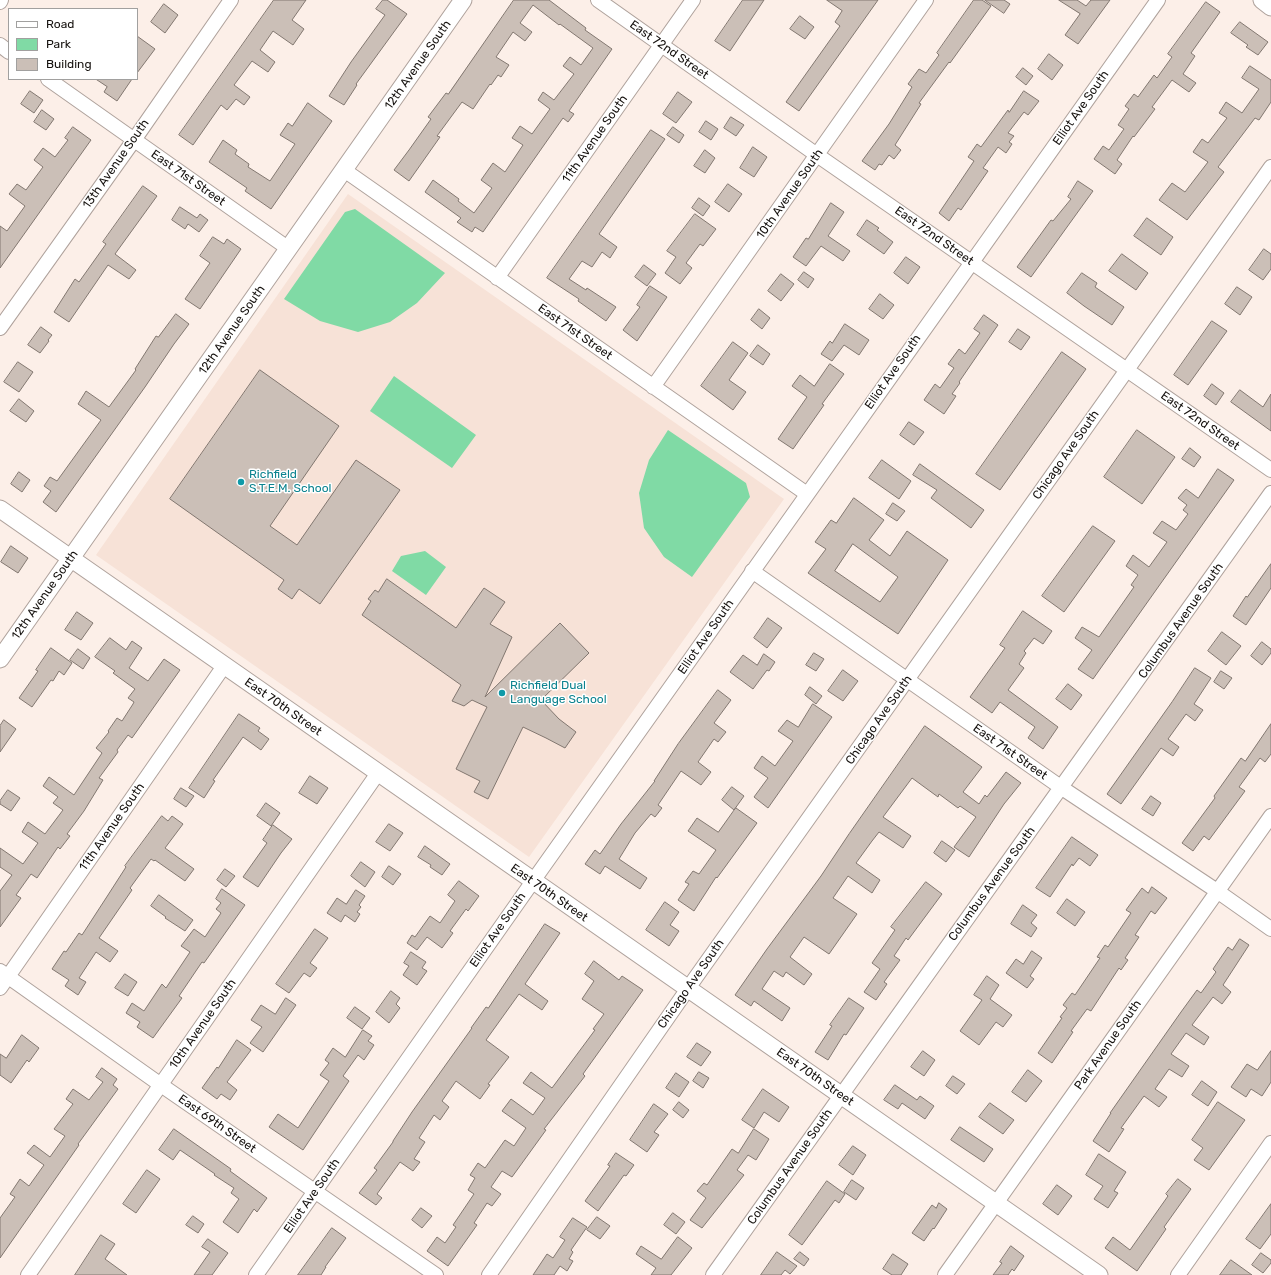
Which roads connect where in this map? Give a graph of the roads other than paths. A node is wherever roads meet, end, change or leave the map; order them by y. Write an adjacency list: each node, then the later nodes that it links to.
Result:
1 (231, 0): 13 (street, 13th Avenue South)
2 (463, 0): 16 (street, 12th Avenue South)
3 (598, 0): 9 (street, East 72nd Street)
4 (693, 0): 9 (street, 11th Avenue South)
5 (926, 0): 14 (street, 10th Avenue South)
6 (1158, 0): 18 (street, Elliot Ave South)
7 (1262, 0): 8 (street)
8 (1271, 7)
9 (662, 44): 14 (street, East 72nd Street); 19 (street, 11th Avenue South)
10 (0, 45): 11 (street)
11 (8, 51)
12 (49, 80): 13 (street, East 71st Street)
13 (134, 140): 17 (street, East 71st Street); 20 (street, 13th Avenue South)
14 (817, 155): 18 (street, East 72nd Street); 22 (street, 10th Avenue South)
15 (1271, 166): 21 (street, Chicago Ave South)
16 (344, 170): 17 (street, 12th Avenue South); 19 (street, East 71st Street)
17 (289, 249): 27 (street, 12th Avenue South)
18 (972, 262): 21 (street, East 72nd Street); 25 (street, Elliot Ave South)
19 (497, 278): 22 (street, East 71st Street)
20 (0, 328)
21 (1127, 370): 23 (street, East 72nd Street); 31 (street, Chicago Ave South)
22 (653, 387): 25 (street, East 71st Street)
23 (1271, 470)
24 (1271, 493): 33 (street, Columbus Avenue South)
25 (807, 494): 28 (street, Elliot Ave South)
26 (0, 509): 27 (street, East 70th Street)
27 (70, 559): 29 (street, 12th Avenue South); 30 (street, East 70th Street)
28 (752, 571): 31 (street, East 71st Street); 35 (street, Elliot Ave South)
29 (0, 659)
30 (224, 666): 32 (street, East 70th Street); 38 (street, 11th Avenue South)
31 (907, 680): 33 (street, East 71st Street); 40 (street, Chicago Ave South)
32 (378, 773): 35 (street, East 70th Street); 41 (street, 10th Avenue South)
33 (1062, 788): 36 (street, East 71st Street); 42 (street, Columbus Avenue South)
34 (1271, 816): 36 (street, Park Avenue South)
35 (532, 881): 40 (street, East 70th Street); 44 (street, Elliot Ave South)
36 (1217, 891): 37 (street, East 71st Street); 45 (street, Park Avenue South)
37 (1271, 929)
38 (4, 974): 39 (street, 11th Avenue South); 41 (street, East 69th Street)
39 (0, 988)
40 (688, 989): 42 (street, East 70th Street); 49 (street, Chicago Ave South)
41 (161, 1085): 44 (street, East 69th Street); 46 (street, 10th Avenue South)
42 (841, 1095): 45 (street, East 70th Street); 50 (street, Columbus Avenue South)
43 (1271, 1143): 53 (street)
44 (314, 1192): 47 (street, Elliot Ave South); 48 (street, East 69th Street)
45 (996, 1203): 51 (street, Park Avenue South); 52 (street, East 70th Street)
46 (28, 1275)
47 (256, 1275)
48 (436, 1275)
49 (489, 1275)
50 (713, 1275)
51 (945, 1275)
52 (1099, 1275)
53 (1178, 1275)

